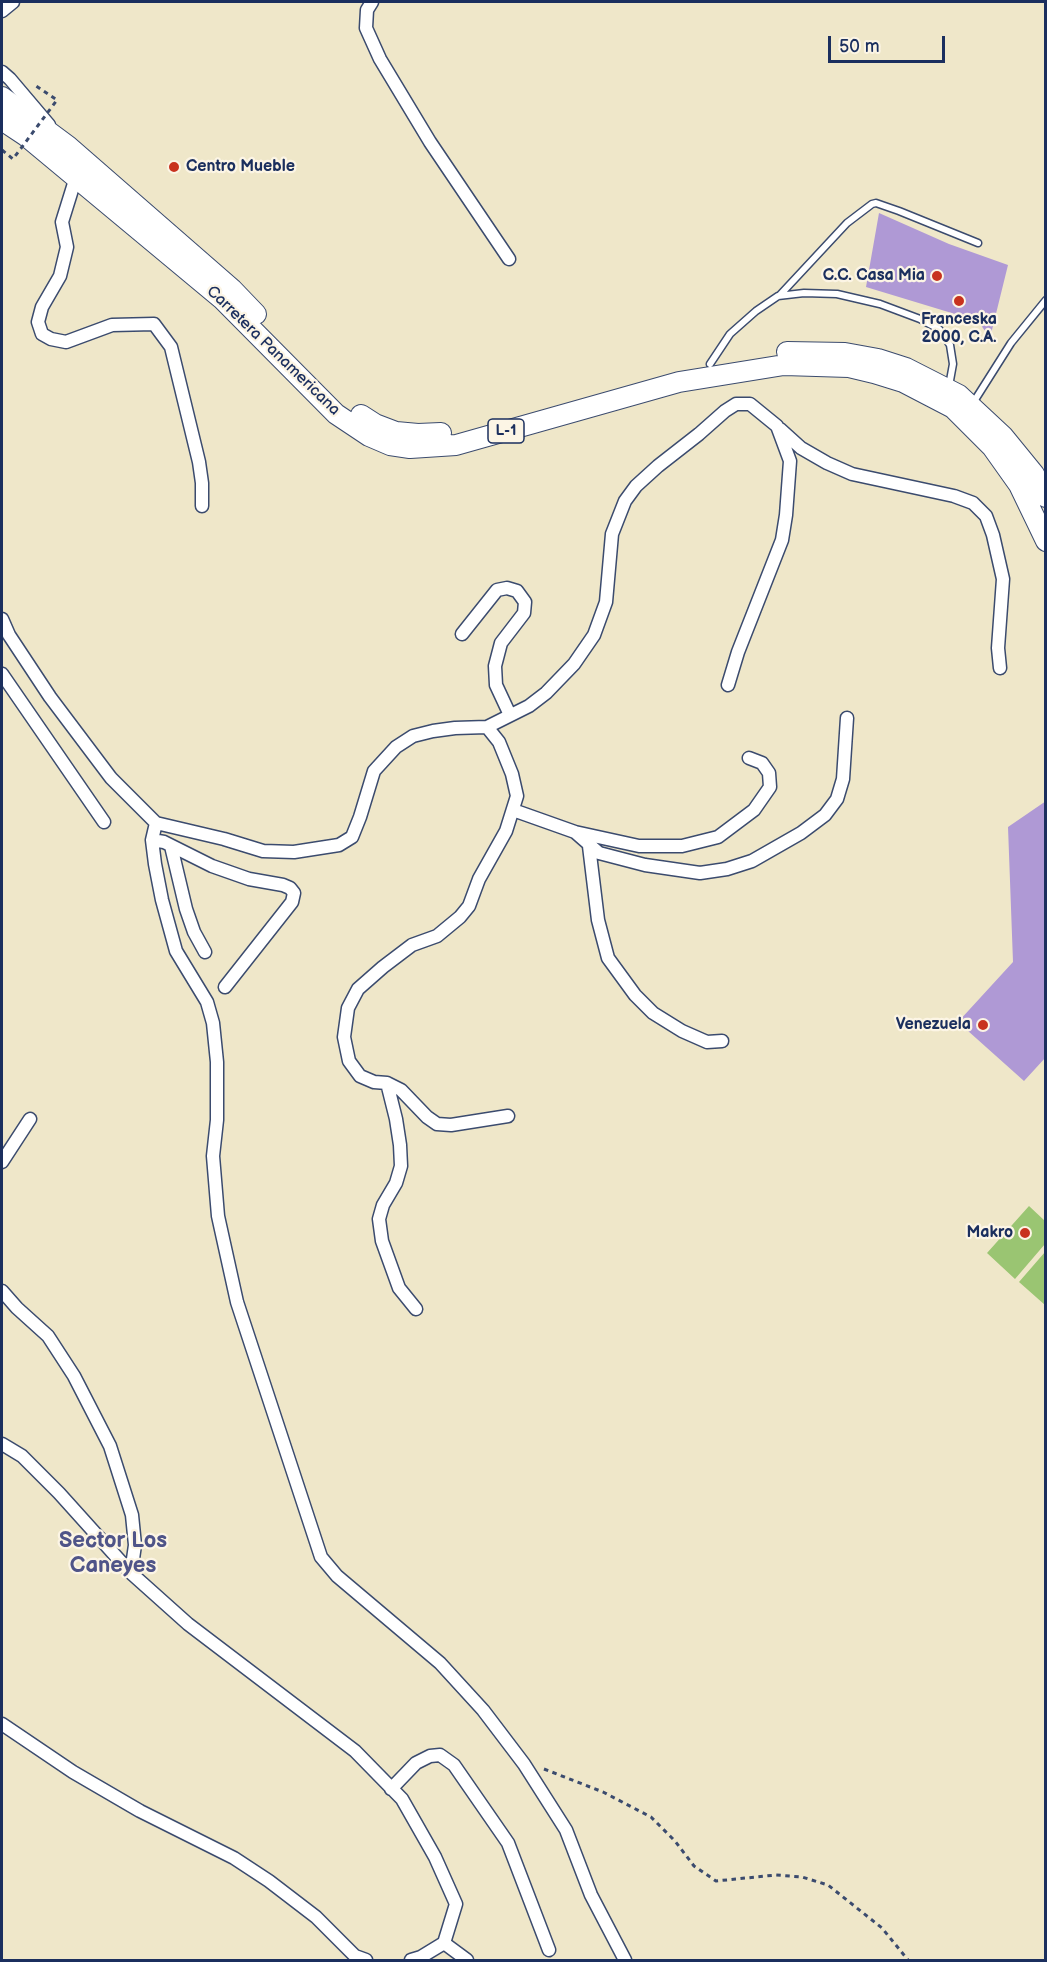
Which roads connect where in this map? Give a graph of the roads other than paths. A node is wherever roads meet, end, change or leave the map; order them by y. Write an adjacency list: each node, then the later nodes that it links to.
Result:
1 (13, 2): 3 (street)
2 (372, 2): 10 (street)
3 (2, 11)
4 (2, 72): 7 (street)
5 (2, 97): 7 (main road, Carretera Panamericana / L-1)
6 (2, 120): 8 (main road, Carretera Panamericana / L-1)
7 (68, 146): 13 (main road, Carretera Panamericana / L-1)
8 (76, 177): 18 (street); 19 (main road, Carretera Panamericana / L-1)
9 (978, 243): 11 (lane)
10 (509, 259)
11 (778, 296): 13 (lane); 14 (lane)
12 (1046, 300): 15 (lane)
13 (710, 364): 14 (main road, Carretera Panamericana / L-1)
14 (949, 390): 15 (main road, Carretera Panamericana / L-1)
15 (972, 406): 17 (main road, Carretera Panamericana / L-1)
16 (777, 426): 22 (street); 24 (street); 25 (street)
17 (1046, 497)
18 (202, 506)
19 (1046, 541)
20 (2, 619): 31 (street)
21 (462, 634): 25 (street)
22 (999, 668)
23 (2, 674): 30 (street)
24 (728, 685)
25 (510, 715): 27 (street)
26 (847, 718): 35 (street)
27 (487, 727): 29 (street); 31 (street)
28 (749, 758): 32 (street)
29 (513, 810): 32 (street); 39 (street)
30 (104, 822)
31 (156, 823): 33 (street)
32 (575, 832): 35 (street)
33 (152, 840): 34 (street); 54 (street)
34 (171, 846): 36 (street); 37 (street)
35 (590, 846): 38 (street)
36 (205, 952)
37 (225, 987)
38 (722, 1041)
39 (387, 1083): 40 (street); 44 (street)
40 (508, 1116)
41 (30, 1119): 42 (street)
42 (2, 1162)
43 (2, 1291): 46 (street)
44 (416, 1309)
45 (2, 1444): 46 (street)
46 (131, 1573): 48 (street)
47 (2, 1724): 51 (street)
48 (392, 1789): 49 (street); 50 (street)
49 (444, 1943): 52 (street); 53 (street)
50 (549, 1950)
51 (366, 1960)
52 (411, 1960)
53 (467, 1960)
54 (625, 1960)

